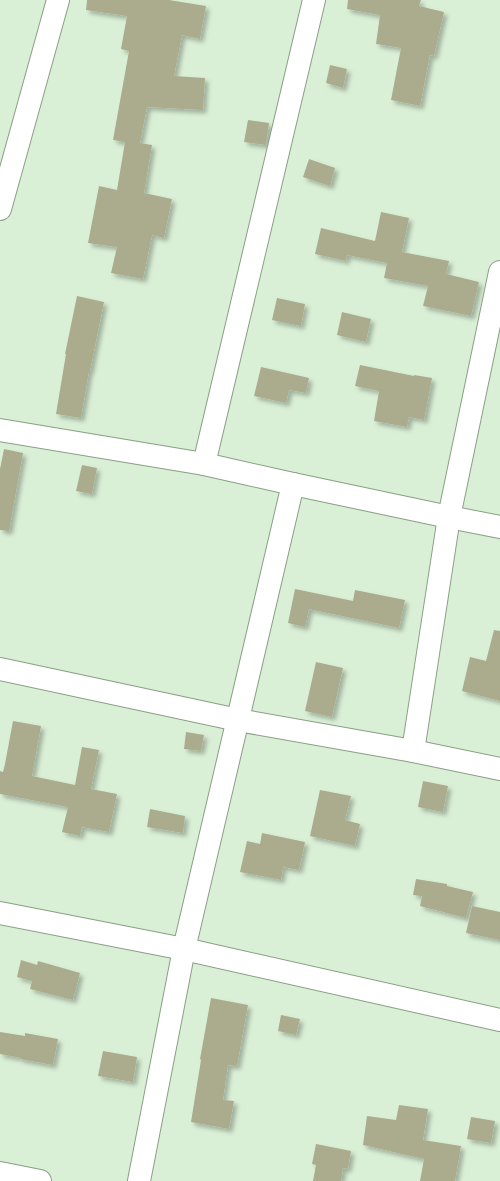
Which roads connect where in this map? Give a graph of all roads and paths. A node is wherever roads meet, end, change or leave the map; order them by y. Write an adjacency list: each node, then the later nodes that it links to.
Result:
1 (58, 0): 3 (street)
2 (314, 0): 6 (street)
3 (0, 209)
4 (500, 272): 8 (street)
5 (0, 430): 6 (street)
6 (204, 464): 7 (street)
7 (293, 484): 8 (street); 11 (street)
8 (449, 517): 9 (street); 12 (street)
9 (500, 527)
10 (0, 668): 11 (street)
11 (238, 720): 12 (street); 15 (street)
12 (413, 751): 13 (street)
13 (500, 769)
14 (0, 913): 15 (street)
15 (184, 949): 16 (street); 19 (street)
16 (500, 1020)
17 (0, 1173): 18 (street)
18 (40, 1181)
19 (139, 1181)

